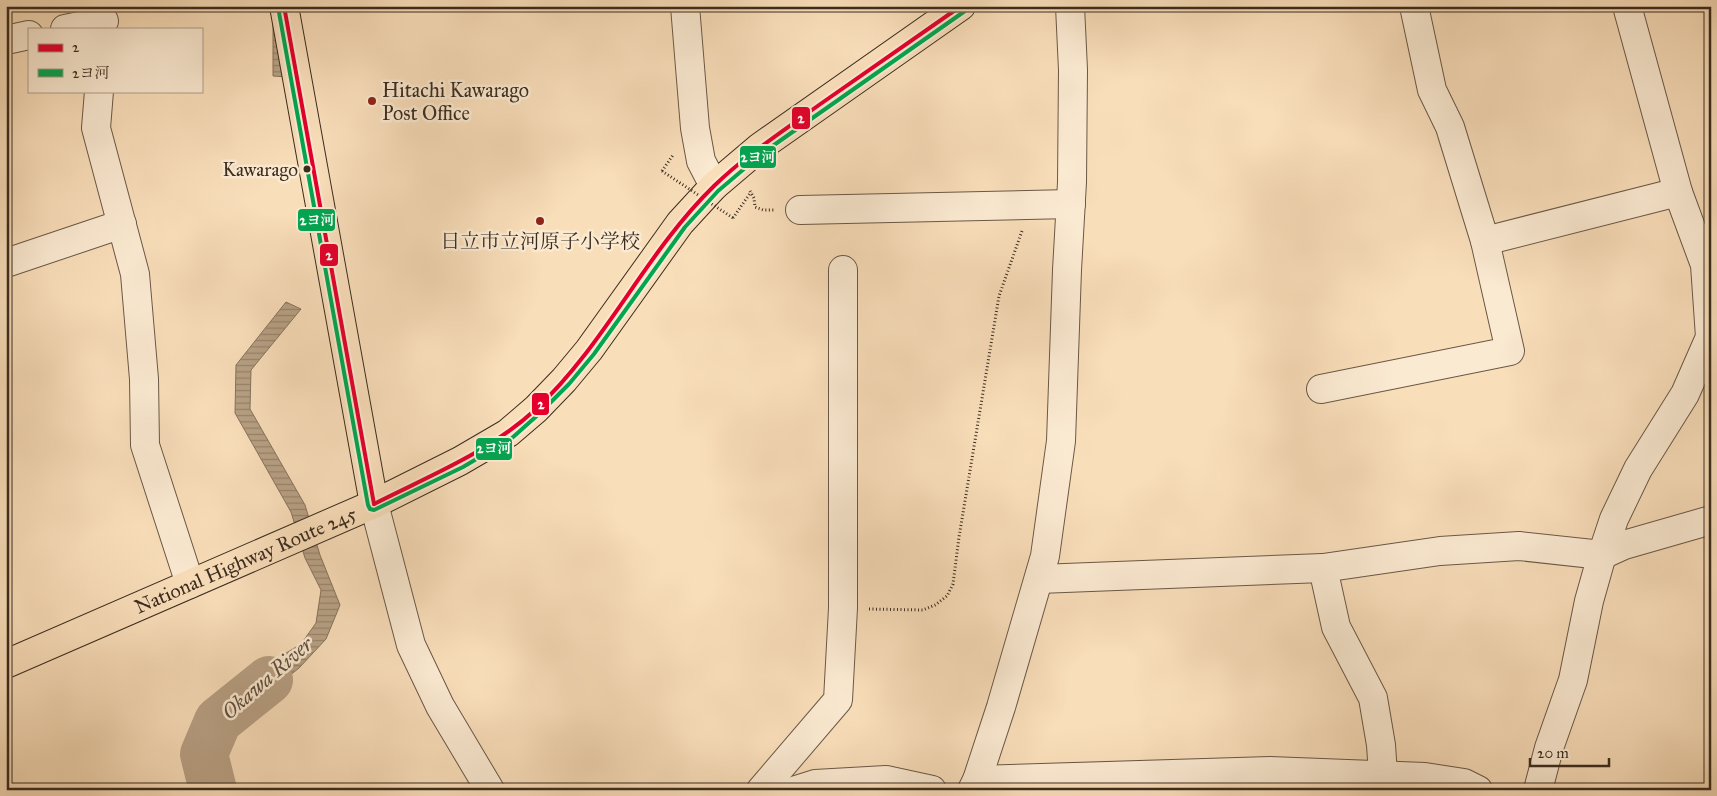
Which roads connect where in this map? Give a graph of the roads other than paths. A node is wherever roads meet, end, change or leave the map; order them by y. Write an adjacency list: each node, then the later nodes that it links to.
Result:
1 (284, 6): 22 (main road)
2 (685, 6): 12 (street)
3 (961, 6): 12 (main road, National Highway Route 245)
4 (1070, 6): 14 (street)
5 (1414, 6): 17 (street)
6 (1628, 6): 13 (street)
7 (105, 19): 8 (street)
8 (69, 28)
9 (28, 35): 10 (street)
10 (6, 40)
11 (98, 92): 16 (street)
12 (714, 186): 22 (main road, National Highway Route 245)
13 (1678, 192): 17 (street); 19 (street)
14 (1071, 204): 15 (street); 26 (street)
15 (800, 210)
16 (122, 224): 18 (street); 27 (street)
17 (1485, 241): 21 (street)
18 (6, 263)
19 (1708, 264): 24 (street)
20 (843, 270): 32 (street)
21 (1321, 389)
22 (374, 504): 27 (main road, National Highway Route 245); 31 (street)
23 (1711, 520): 24 (street)
24 (1602, 555): 25 (street); 36 (street)
25 (1323, 568): 26 (street); 29 (street)
26 (1039, 579): 30 (street)
27 (190, 584): 28 (main road, National Highway Route 245)
28 (6, 664)
29 (1383, 774): 30 (street); 35 (street)
30 (975, 785)
31 (490, 790)
32 (762, 790)
33 (796, 790): 34 (street)
34 (932, 790)
35 (1478, 790)
36 (1538, 790)

